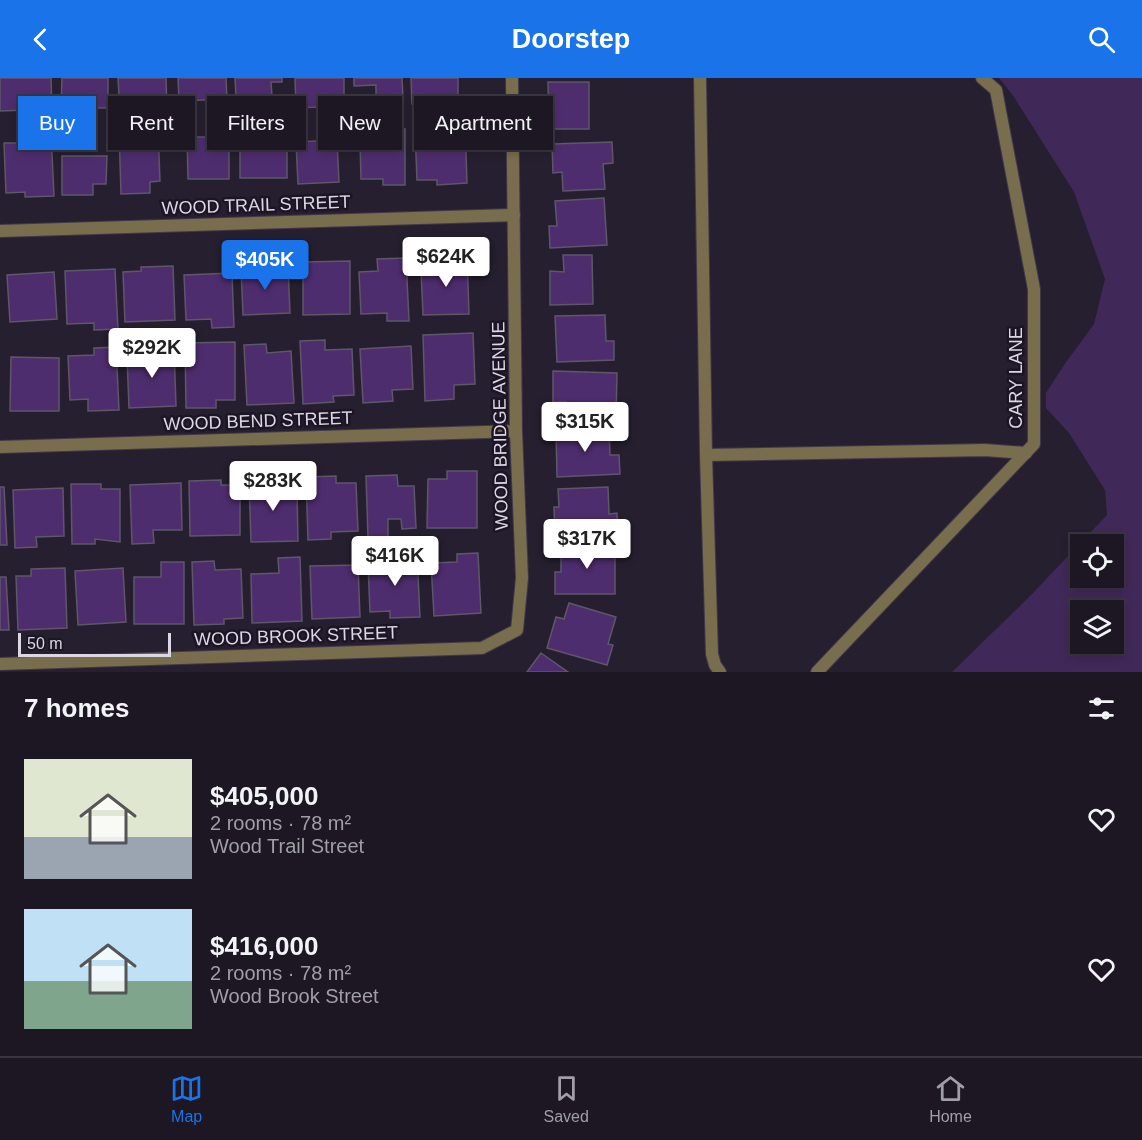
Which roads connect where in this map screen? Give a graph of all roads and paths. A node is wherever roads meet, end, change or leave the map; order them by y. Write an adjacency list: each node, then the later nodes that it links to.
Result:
1 (512, 78): 4 (street, WOOD BRIDGE AVENUE)
2 (700, 78): 9 (street)
3 (982, 78): 8 (street, CARY LANE)
4 (514, 215): 5 (street, WOOD TRAIL STREET); 6 (street, WOOD BRIDGE AVENUE)
5 (0, 231)
6 (516, 431): 7 (street, WOOD BEND STREET); 10 (street, WOOD BRIDGE AVENUE)
7 (0, 447)
8 (1026, 453): 9 (street); 13 (street, CARY LANE)
9 (706, 455): 12 (street)
10 (517, 630): 11 (street, WOOD BROOK STREET)
11 (0, 664)
12 (720, 672)
13 (817, 672)

